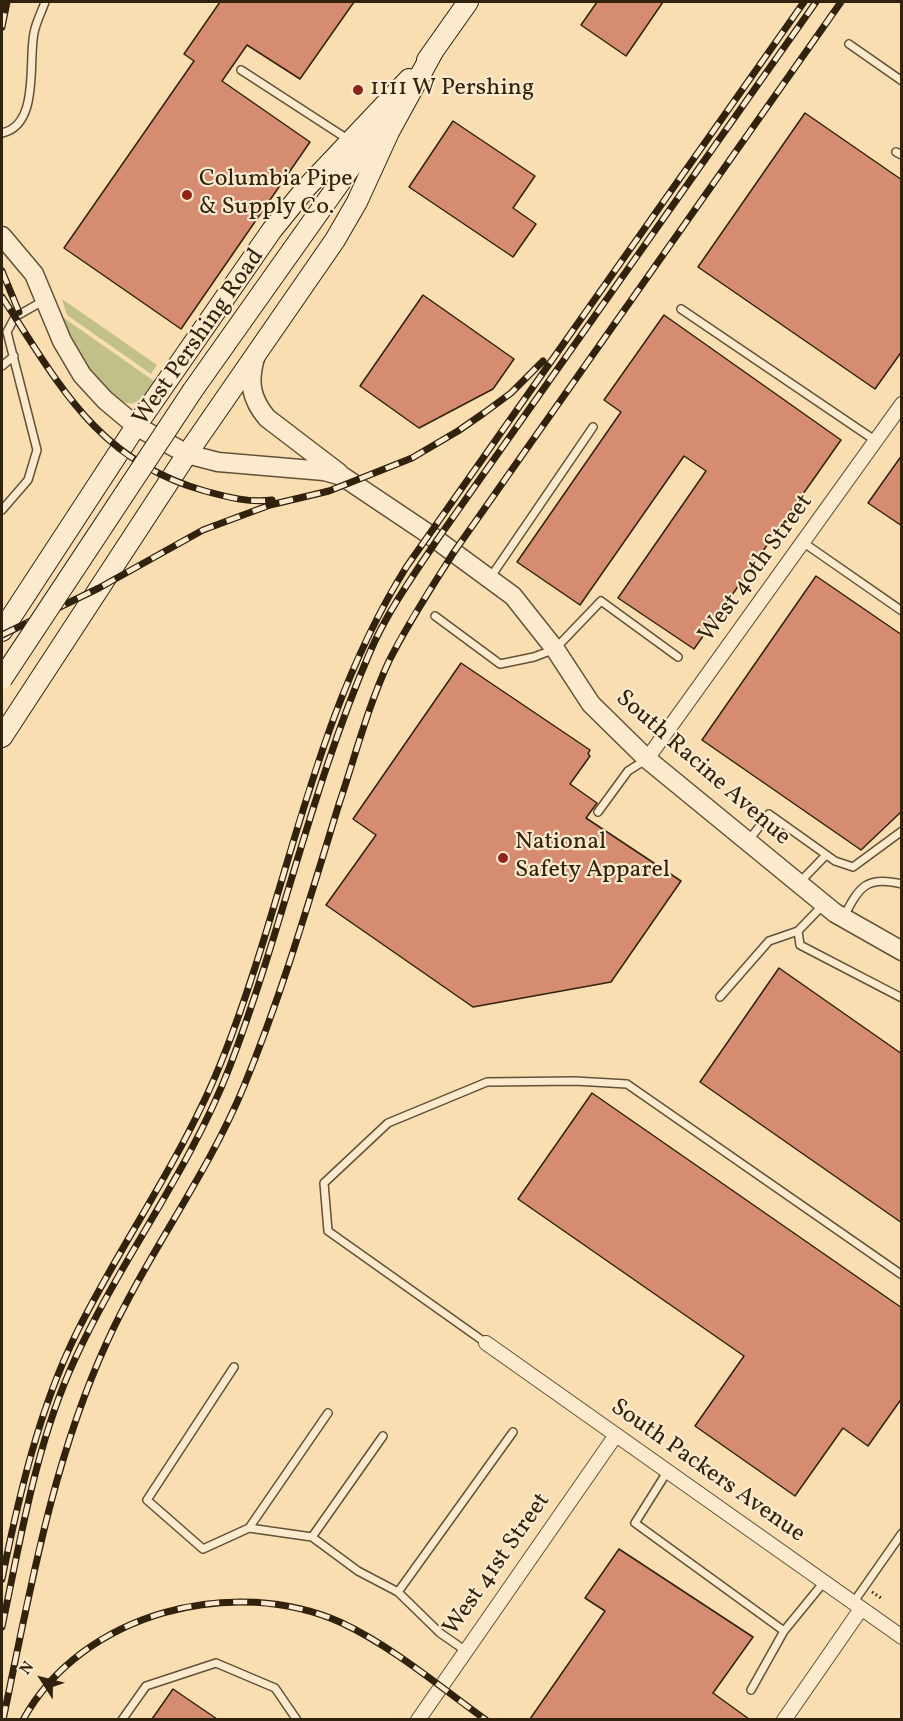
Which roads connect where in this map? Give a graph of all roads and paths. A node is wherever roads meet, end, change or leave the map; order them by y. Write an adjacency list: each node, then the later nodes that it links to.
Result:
1 (45, 2): 7 (lane)
2 (468, 2): 4 (main road, West Pershing Road)
3 (849, 44): 6 (lane)
4 (434, 50): 8 (main road); 13 (main road); 30 (main road, West Pershing Road, bridge)
5 (241, 70): 8 (lane)
6 (902, 81)
7 (2, 133)
8 (351, 142): 17 (main road)
9 (2, 236): 10 (street, South Racine Avenue)
10 (45, 299): 12 (lane); 17 (street, South Racine Avenue)
11 (681, 309): 19 (lane)
12 (4, 329): 14 (lane)
13 (256, 355): 20 (main road); 21 (street)
14 (14, 356): 15 (lane); 22 (lane)
15 (2, 366)
16 (902, 404): 19 (street, West 40th Street)
17 (136, 426): 20 (street, South Racine Avenue); 27 (main road)
18 (593, 427): 24 (lane)
19 (876, 441): 23 (street, West 40th Street)
20 (187, 454): 21 (street, South Racine Avenue); 31 (main road)
21 (342, 476): 24 (street, South Racine Avenue)
22 (2, 510)
23 (804, 543): 25 (lane); 32 (street, West 40th Street)
24 (490, 578): 28 (street, South Racine Avenue)
25 (902, 611)
26 (435, 616): 28 (lane)
27 (2, 631)
28 (555, 649): 29 (lane); 32 (street, South Racine Avenue)
29 (678, 657)
30 (2, 679)
31 (2, 737)
32 (647, 759): 33 (lane); 35 (street, South Racine Avenue)
33 (598, 812)
34 (902, 831): 36 (lane)
35 (748, 842): 36 (lane); 37 (street, South Racine Avenue)
36 (826, 855): 37 (lane)
37 (799, 883): 39 (street, South Racine Avenue)
38 (902, 884): 40 (lane)
39 (824, 904): 40 (street, South Racine Avenue); 41 (lane)
40 (843, 918): 42 (street, South Racine Avenue)
41 (798, 931): 43 (lane); 44 (lane)
42 (902, 951)
43 (720, 997)
44 (902, 998)
45 (902, 1275): 46 (lane)
46 (486, 1343): 50 (street, South Packers Avenue)
47 (234, 1367): 53 (lane)
48 (328, 1413): 53 (lane)
49 (513, 1432): 57 (lane)
50 (616, 1435): 52 (street, South Packers Avenue); 61 (street, West 41st Street)
51 (383, 1436): 55 (lane)
52 (667, 1472): 56 (street, South Packers Avenue); 59 (lane)
53 (249, 1528): 55 (lane)
54 (902, 1533): 58 (lane)
55 (312, 1537): 57 (lane)
56 (824, 1582): 58 (street, South Packers Avenue); 59 (lane)
57 (398, 1592): 61 (lane)
58 (857, 1606): 60 (street, South Packers Avenue); 66 (street)
59 (784, 1631): 62 (lane)
60 (902, 1637)
61 (466, 1651): 65 (street, West 41st Street)
62 (751, 1690)
63 (122, 1719): 64 (lane)
64 (297, 1719)
65 (418, 1719)
66 (784, 1719)

